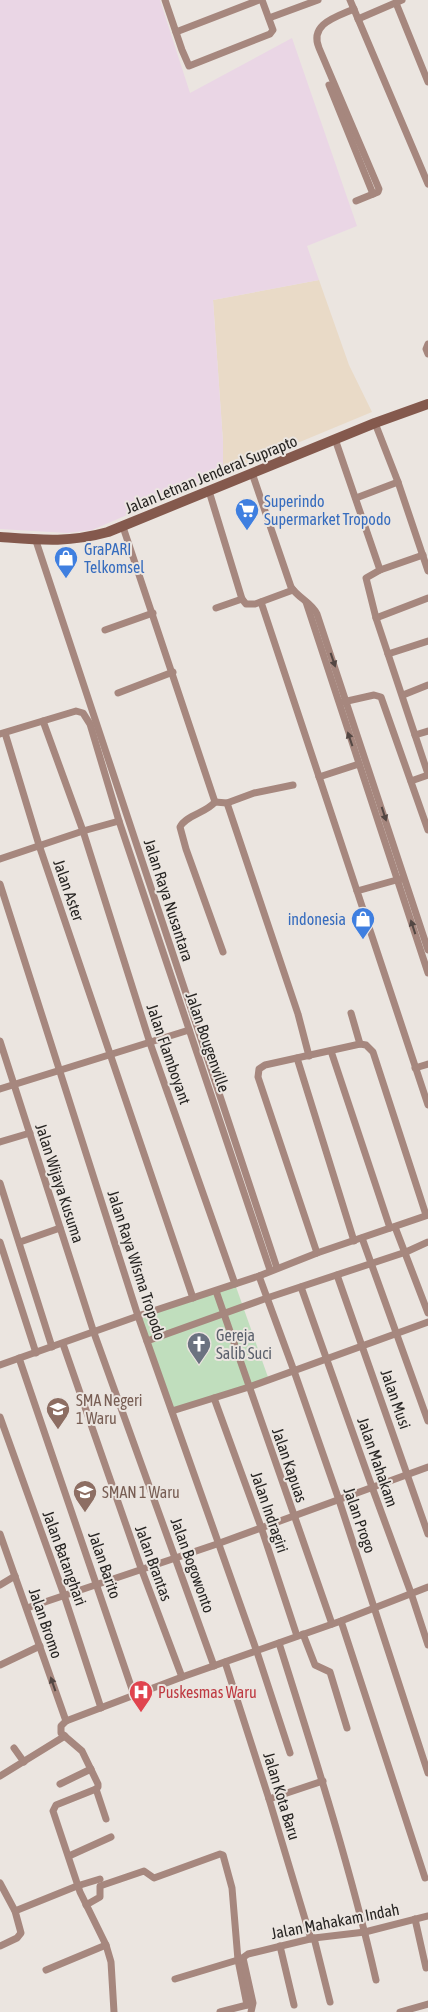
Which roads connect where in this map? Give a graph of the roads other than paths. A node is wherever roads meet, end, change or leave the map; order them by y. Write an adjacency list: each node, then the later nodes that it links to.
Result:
1 (166, 0): 9 (street)
2 (260, 0): 7 (street); 9 (street)
3 (318, 0): 7 (street)
4 (350, 0): 6 (street)
5 (399, 1): 8 (street); 10 (street)
6 (354, 9): 8 (street); 12 (street)
7 (269, 18): 9 (street)
8 (358, 19): 11 (street)
9 (176, 32)
10 (428, 82)
11 (428, 184)
12 (356, 201)
13 (428, 344): 14 (street)
14 (428, 354)
15 (428, 404): 16 (main road, Jalan Letnan Jenderal Suprapto)
16 (375, 423): 17 (main road, Jalan Letnan Jenderal Suprapto); 19 (street)
17 (335, 439): 18 (main road, Jalan Letnan Jenderal Suprapto); 21 (street)
18 (252, 473): 20 (main road, Jalan Letnan Jenderal Suprapto); 28 (street)
19 (398, 482): 21 (street); 25 (street)
20 (209, 491): 22 (main road, Jalan Letnan Jenderal Suprapto); 30 (street)
21 (356, 498): 26 (street)
22 (123, 527): 24 (main road, Jalan Letnan Jenderal Suprapto); 34 (street)
23 (0, 538): 24 (main road, Jalan Letnan Jenderal Suprapto)
24 (36, 541): 95 (street, Jalan Raya Nusantara)
25 (423, 555): 26 (street); 27 (street)
26 (380, 570): 35 (street)
27 (428, 571)
28 (293, 590): 31 (street); 32 (street)
29 (428, 598): 35 (street)
30 (242, 599): 31 (street); 33 (street)
31 (261, 602): 51 (street)
32 (306, 602): 43 (street, one-way to 43); 44 (street)
33 (216, 608)
34 (153, 613): 36 (street); 39 (street)
35 (376, 618): 38 (street)
36 (105, 630)
37 (428, 641): 38 (street)
38 (388, 654): 42 (street)
39 (173, 672): 41 (street); 54 (street)
40 (428, 686): 42 (street)
41 (118, 693)
42 (402, 696): 48 (street)
43 (347, 701): 44 (street); 52 (street); 61 (street, one-way to 61)
44 (338, 704): 49 (street, one-way to 44)
45 (43, 721): 47 (street); 56 (street, Jalan Bougenville); 58 (street, Jalan Flamboyant)
46 (428, 731): 48 (street)
47 (3, 733): 59 (street, Jalan Aster)
48 (415, 735): 50 (street)
49 (359, 764): 51 (street); 61 (street)
50 (428, 774): 52 (street)
51 (319, 777): 63 (street)
52 (411, 781): 57 (street)
53 (293, 785): 55 (street)
54 (215, 802): 55 (street); 65 (street)
55 (227, 803): 74 (street)
56 (118, 821): 58 (street); 68 (street, Jalan Bougenville)
57 (428, 830)
58 (82, 831): 59 (street); 70 (street, Jalan Flamboyant)
59 (40, 845): 60 (street); 73 (street, Jalan Aster)
60 (0, 859)
61 (400, 879): 63 (street); 64 (street); 66 (street, one-way to 61)
62 (0, 884): 78 (street, Jalan Raya Wisma Tropodo)
63 (357, 891): 77 (street)
64 (428, 950)
65 (223, 952)
66 (428, 973)
67 (351, 1012): 71 (street)
68 (189, 1030): 70 (street); 95 (street, Jalan Bougenville)
69 (0, 1042): 79 (street, Jalan Wijaya Kusuma)
70 (150, 1043): 73 (street); 98 (street, Jalan Flamboyant)
71 (360, 1044): 72 (street); 85 (street)
72 (331, 1051): 74 (street); 86 (street)
73 (110, 1055): 78 (street); 101 (street, Jalan Aster)
74 (309, 1056): 75 (street)
75 (297, 1058): 88 (street); 93 (street)
76 (428, 1064): 77 (street)
77 (415, 1068): 81 (street)
78 (60, 1071): 79 (street); 105 (street, Jalan Raya Wisma Tropodo)
79 (14, 1085): 80 (street); 82 (street, Jalan Wijaya Kusuma)
80 (0, 1089)
81 (428, 1105)
82 (30, 1133): 83 (street); 87 (street, Jalan Wijaya Kusuma)
83 (0, 1142)
84 (0, 1182): 89 (street)
85 (427, 1215): 86 (street)
86 (393, 1227): 88 (street); 92 (street)
87 (60, 1228): 89 (street); 107 (street, Jalan Wijaya Kusuma)
88 (358, 1240): 93 (street); 94 (street)
89 (20, 1242): 112 (street)
90 (428, 1242): 92 (street)
91 (1, 1246): 113 (street)
92 (406, 1252): 94 (street); 104 (street)
93 (317, 1253): 95 (street)
94 (370, 1264): 96 (street); 108 (street)
95 (272, 1268): 97 (street)
96 (337, 1275): 99 (street); 111 (street, Jalan Musi)
97 (259, 1278): 98 (street); 102 (street, Jalan Progo)
98 (235, 1284): 100 (street)
99 (301, 1287): 102 (street); 115 (street, Jalan Mahakam)
100 (216, 1291): 101 (street); 103 (street, Jalan Kapuas)
101 (192, 1298): 105 (street)
102 (267, 1298): 103 (street); 117 (street, Jalan Progo)
103 (224, 1314): 109 (street); 118 (street, Jalan Kapuas)
104 (428, 1314)
105 (138, 1316): 107 (street); 109 (street, Jalan Raya Wisma Tropodo)
106 (428, 1322): 108 (street)
107 (94, 1333): 110 (street); 133 (street, Jalan Bogowonto)
108 (397, 1334): 111 (street); 122 (street)
109 (147, 1341): 120 (street, Jalan Raya Wisma Tropodo)
110 (63, 1344): 112 (street); 134 (street, Jalan Brantas)
111 (364, 1346): 115 (street); 124 (street, Jalan Musi)
112 (52, 1347): 113 (street)
113 (36, 1353): 114 (street)
114 (19, 1358): 116 (street); 136 (street, Jalan Barito)
115 (328, 1359): 117 (street); 125 (street, Jalan Mahakam)
116 (0, 1365)
117 (294, 1371): 118 (street); 126 (street, Jalan Progo)
118 (249, 1387): 119 (street); 127 (street, Jalan Kapuas)
119 (214, 1398): 120 (street); 128 (street, Jalan Indragiri)
120 (172, 1411): 131 (street, Jalan Raya Wisma Tropodo)
121 (0, 1417): 140 (street, Jalan Batanghari)
122 (428, 1421)
123 (428, 1467): 124 (street)
124 (408, 1475): 125 (street); 130 (street, Jalan Musi)
125 (372, 1487): 126 (street); 139 (street, Jalan Mahakam)
126 (339, 1500): 127 (street); 142 (street, Jalan Progo)
127 (294, 1517): 128 (street); 144 (street, Jalan Kapuas)
128 (261, 1527): 131 (street); 145 (street, Jalan Indragiri)
129 (0, 1534): 132 (street, Jalan Bromo)
130 (428, 1534)
131 (217, 1544): 133 (street); 149 (street, Jalan Raya Wisma Tropodo)
132 (3, 1550): 135 (street, Jalan Bromo)
133 (176, 1557): 134 (street); 152 (street, Jalan Bogowonto)
134 (141, 1568): 136 (street); 153 (street, Jalan Brantas)
135 (15, 1576): 137 (street); 141 (street, Jalan Bromo)
136 (97, 1584): 140 (street); 154 (street, Jalan Barito)
137 (0, 1585)
138 (428, 1587): 139 (street)
139 (411, 1593): 142 (street); 147 (street, Jalan Mahakam)
140 (65, 1596): 141 (street); 155 (street, Jalan Batanghari)
141 (27, 1608): 148 (street, Jalan Bromo)
142 (376, 1608): 143 (street); 163 (street, Jalan Progo)
143 (341, 1622): 144 (street); 172 (street)
144 (332, 1624): 145 (street)
145 (300, 1635): 146 (street); 157 (street, Jalan Indragiri)
146 (279, 1643): 149 (street); 165 (street)
147 (428, 1645)
148 (40, 1646): 151 (street); 156 (street, Jalan Bromo, one-way to 148)
149 (257, 1652): 150 (street); 160 (street, Jalan Raya Wisma Tropodo)
150 (225, 1662): 152 (street); 168 (street, Jalan Kota Baru)
151 (0, 1665)
152 (214, 1666): 153 (street)
153 (182, 1677): 154 (street)
154 (134, 1695): 155 (street)
155 (101, 1708): 156 (street)
156 (66, 1721): 158 (street)
157 (347, 1728)
158 (65, 1736): 161 (street); 162 (street)
159 (14, 1748): 161 (street)
160 (290, 1753)
161 (24, 1762): 164 (street)
162 (91, 1769): 166 (street); 167 (street)
163 (428, 1773)
164 (0, 1776)
165 (323, 1782): 168 (street); 180 (street)
166 (60, 1784)
167 (96, 1789): 169 (street); 171 (street)
168 (269, 1799): 181 (street, Jalan Kota Baru)
169 (106, 1819)
170 (111, 1837): 171 (street)
171 (69, 1856): 175 (street)
172 (425, 1878)
173 (100, 1879): 175 (street)
174 (0, 1883): 177 (street)
175 (77, 1886): 176 (street); 177 (street)
176 (86, 1905): 182 (street); 185 (street)
177 (15, 1911): 183 (street)
178 (428, 1916): 179 (street, Jalan Mahakam Indah)
179 (415, 1919): 180 (street, Jalan Mahakam Indah); 186 (street)
180 (365, 1932): 181 (street, Jalan Mahakam Indah); 189 (street)
181 (312, 1939): 184 (street, Jalan Mahakam Indah); 190 (street, Jalan Kota Baru)
182 (106, 1945): 187 (street); 194 (street)
183 (0, 1946)
184 (280, 1946): 185 (street, Jalan Mahakam Indah); 193 (street)
185 (242, 1958): 188 (street, Jalan Mahakam Indah); 191 (street)
186 (426, 1968)
187 (46, 1970)
188 (175, 1979)
189 (376, 1980)
190 (330, 2002)
191 (250, 2004): 195 (street); 196 (street)
192 (428, 2004): 197 (street)
193 (294, 2005)
194 (111, 2011)
195 (220, 2012)
196 (251, 2012)
197 (400, 2012)

